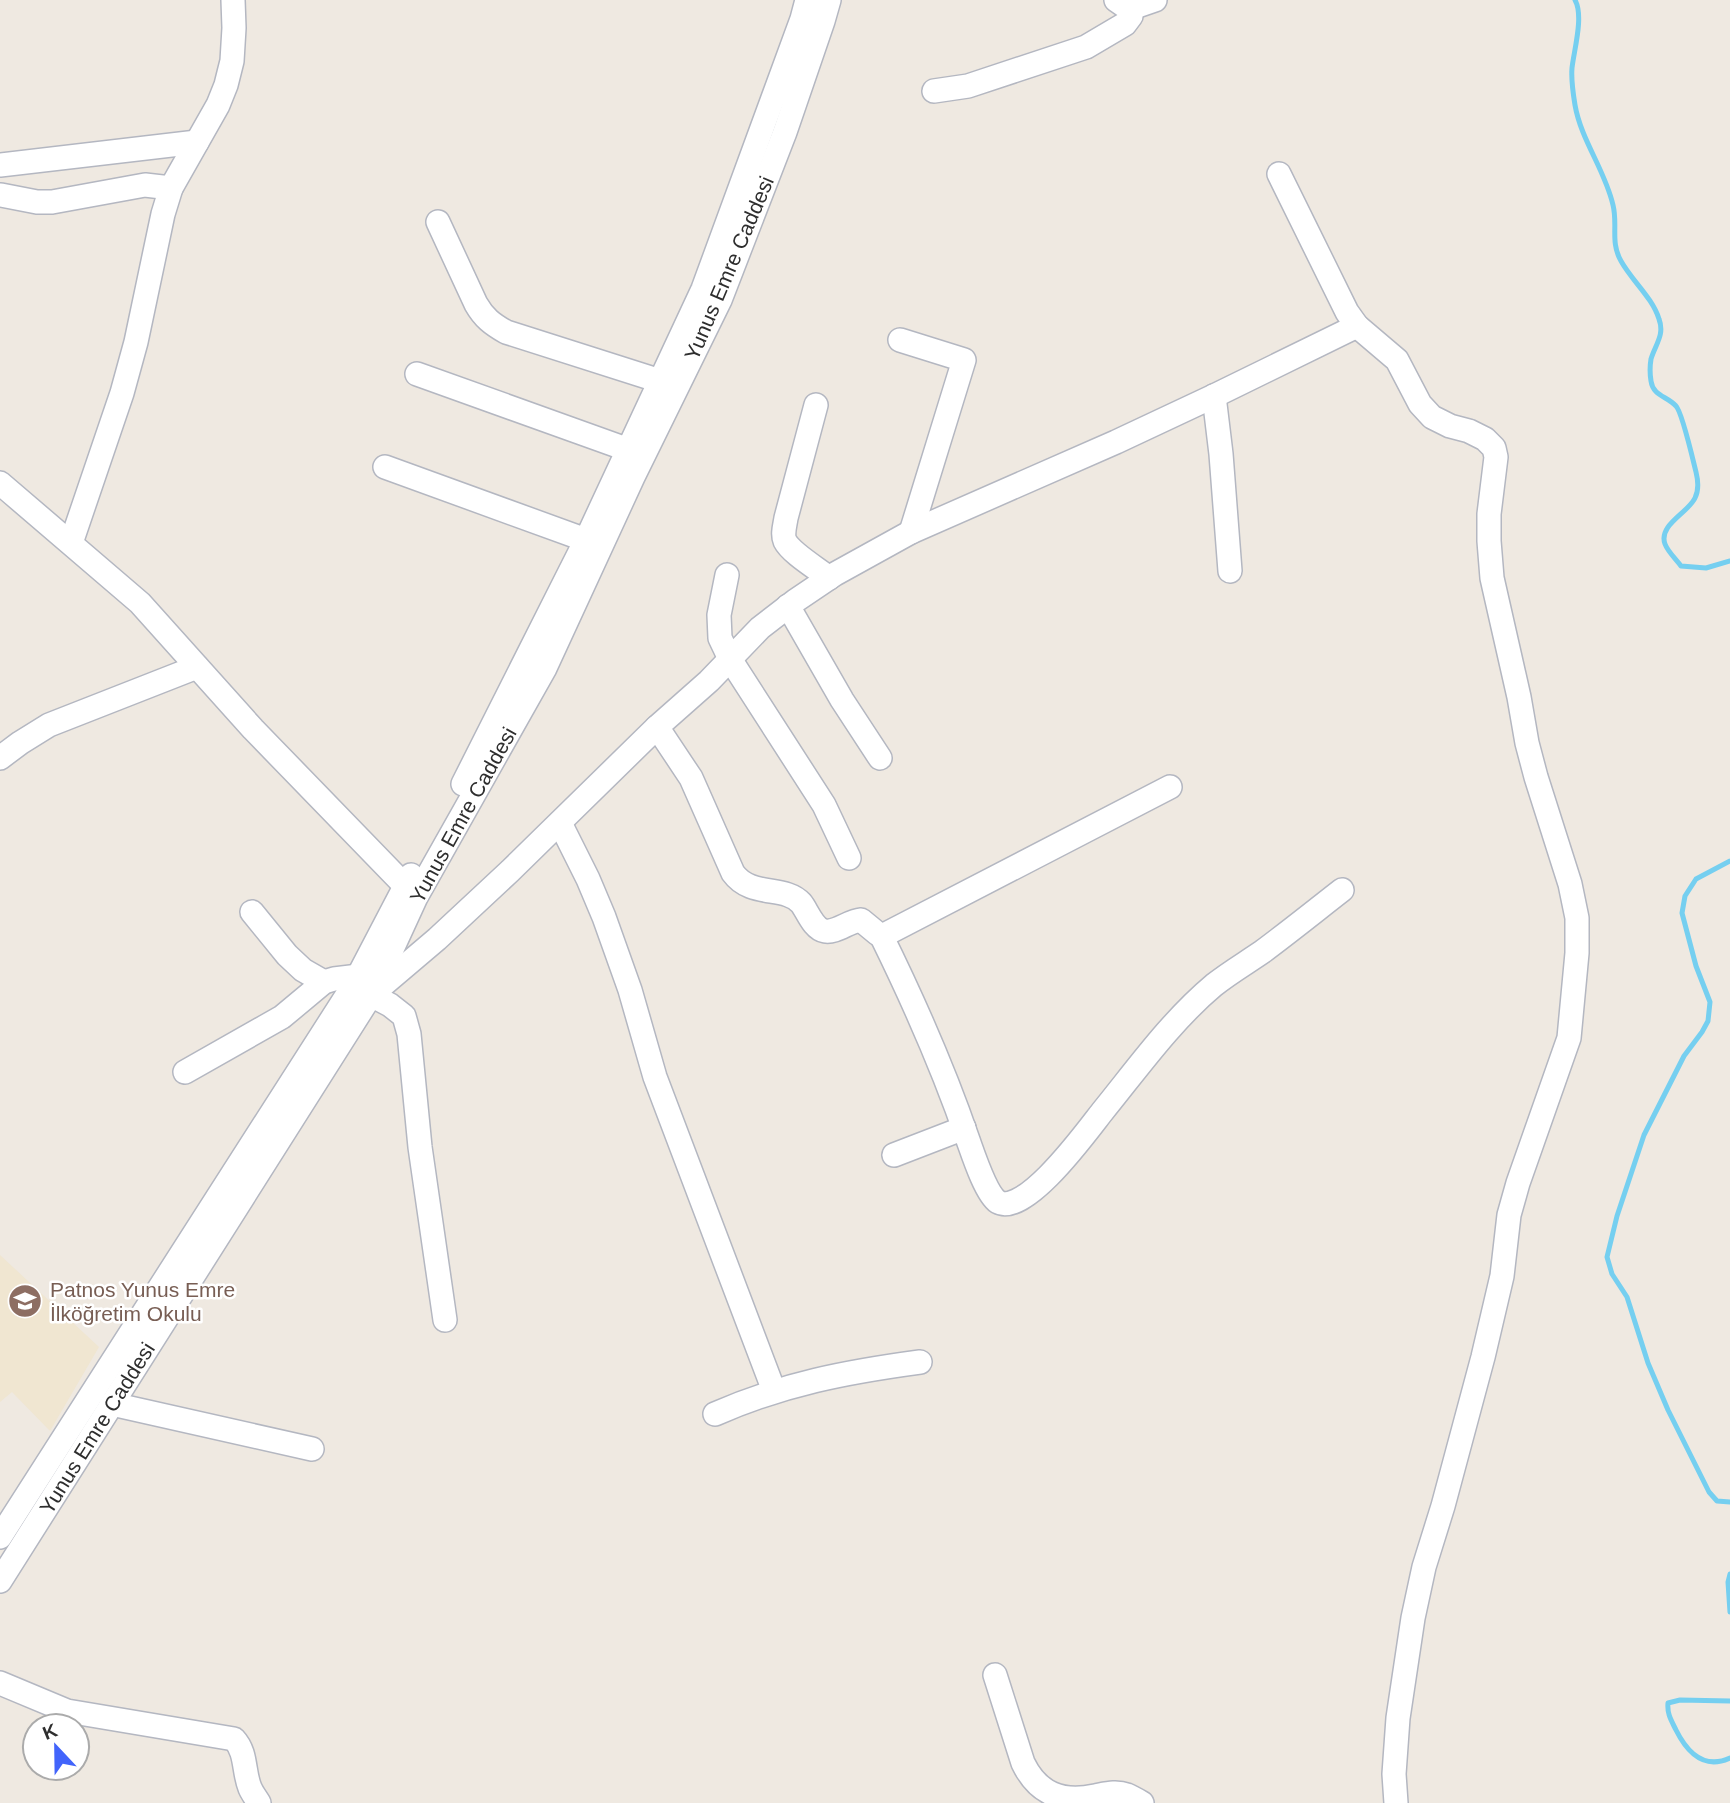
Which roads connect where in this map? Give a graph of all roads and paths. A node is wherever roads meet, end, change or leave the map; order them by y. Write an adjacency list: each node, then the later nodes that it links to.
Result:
1 (233, 0): 7 (street)
2 (807, 0): 16 (street, Yunus Emre Caddesi)
3 (829, 0): 38 (street, Yunus Emre Caddesi)
4 (1155, 0): 5 (street)
5 (1122, 5): 6 (street)
6 (934, 91)
7 (197, 142): 8 (street); 10 (street)
8 (0, 164)
9 (1279, 174): 13 (street)
10 (171, 188): 11 (street); 24 (street)
11 (1, 195)
12 (438, 222): 16 (street)
13 (1357, 326): 17 (street); 58 (street)
14 (900, 340): 22 (street)
15 (417, 374): 19 (street)
16 (660, 381): 19 (street, Yunus Emre Caddesi)
17 (1214, 396): 22 (street); 25 (street)
18 (816, 405): 27 (street)
19 (629, 450): 23 (street, Yunus Emre Caddesi)
20 (385, 467): 23 (street)
21 (0, 483): 24 (street)
22 (911, 531): 27 (street)
23 (586, 540): 38 (street, Yunus Emre Caddesi)
24 (71, 543): 30 (street)
25 (1230, 571)
26 (727, 575): 29 (street)
27 (829, 578): 28 (street)
28 (788, 606): 29 (street); 33 (street)
29 (730, 659): 31 (street); 36 (street)
30 (197, 667): 32 (street); 38 (street)
31 (657, 727): 35 (street); 40 (street)
32 (0, 758)
33 (880, 758)
34 (1170, 787): 40 (street)
35 (560, 823): 42 (street); 48 (street)
36 (849, 858)
37 (1342, 890): 44 (street)
38 (410, 891): 42 (street, Yunus Emre Caddesi)
39 (252, 912): 41 (street)
40 (881, 935): 44 (street)
41 (324, 982): 42 (street); 43 (street)
42 (365, 986): 46 (street); 49 (street, Yunus Emre Caddesi); 52 (street, Yunus Emre Caddesi)
43 (185, 1072)
44 (964, 1128): 45 (street)
45 (894, 1155)
46 (445, 1320)
47 (920, 1362): 48 (street)
48 (774, 1391): 50 (street)
49 (112, 1404): 51 (street); 53 (street, Yunus Emre Caddesi)
50 (715, 1414)
51 (313, 1449)
52 (0, 1537)
53 (0, 1581)
54 (995, 1675): 57 (street)
55 (0, 1683): 56 (street)
56 (259, 1803)
57 (1142, 1803)
58 (1395, 1803)

